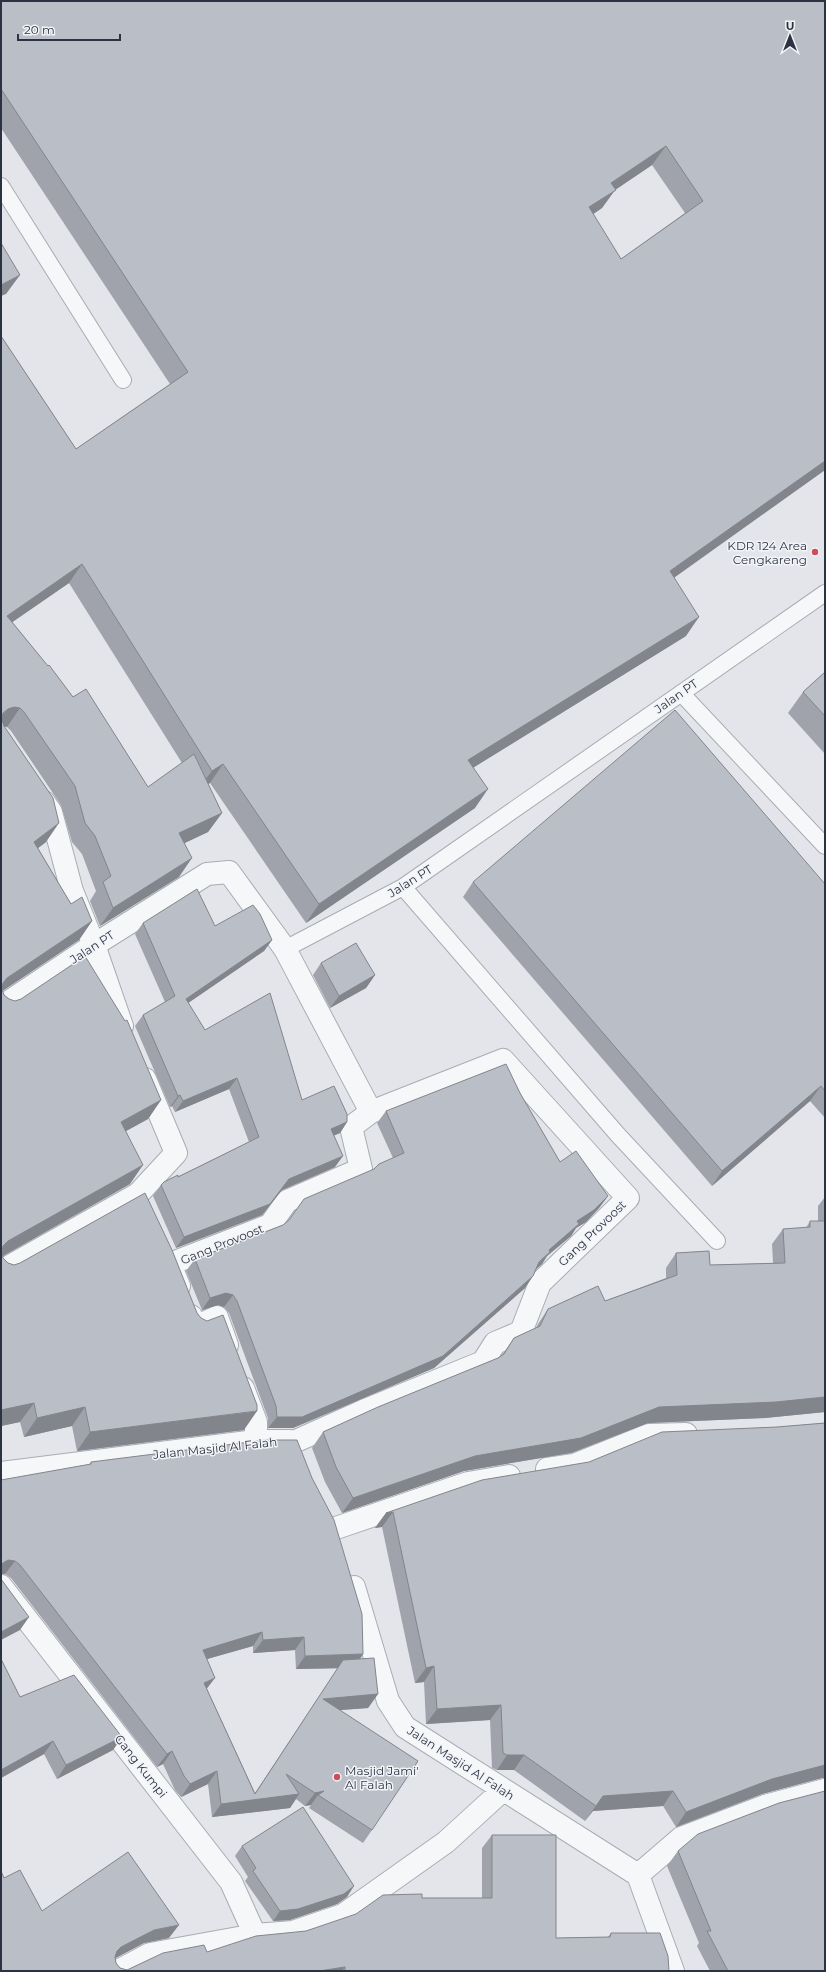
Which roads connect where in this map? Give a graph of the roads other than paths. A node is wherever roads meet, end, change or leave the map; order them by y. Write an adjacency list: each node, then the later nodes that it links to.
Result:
1 (1, 186): 2 (lane)
2 (123, 380)
3 (825, 593): 4 (lane, Jalan PT)
4 (681, 693): 6 (lane); 7 (lane, Jalan PT)
5 (34, 788): 8 (street)
6 (825, 846)
7 (403, 887): 9 (lane, Jalan PT); 14 (lane)
8 (94, 945): 9 (street, Jalan PT); 10 (street, Jalan PT); 12 (street)
9 (285, 949): 11 (street)
10 (1, 1008)
11 (371, 1112): 16 (street, Gang Provoost); 19 (street, Gang Provoost)
12 (138, 1194): 13 (street); 17 (street)
13 (148, 1215)
14 (717, 1240)
15 (161, 1243): 16 (street)
16 (170, 1264): 20 (street, Gang Provoost)
17 (1, 1271)
18 (704, 1433): 23 (street)
19 (296, 1440): 20 (street, Jalan Masjid Al Falah); 21 (street)
20 (256, 1441): 22 (street, Jalan Masjid Al Falah)
21 (304, 1461)
22 (1, 1473)
23 (325, 1508)
24 (347, 1566): 26 (street, Jalan Masjid Al Falah)
25 (1, 1586): 29 (street, Gang Kumpi)
26 (503, 1790): 28 (street, Jalan Masjid Al Falah); 29 (street)
27 (825, 1790): 28 (street)
28 (638, 1876): 31 (street)
29 (255, 1935): 30 (street)
30 (118, 1971)
31 (672, 1971)

